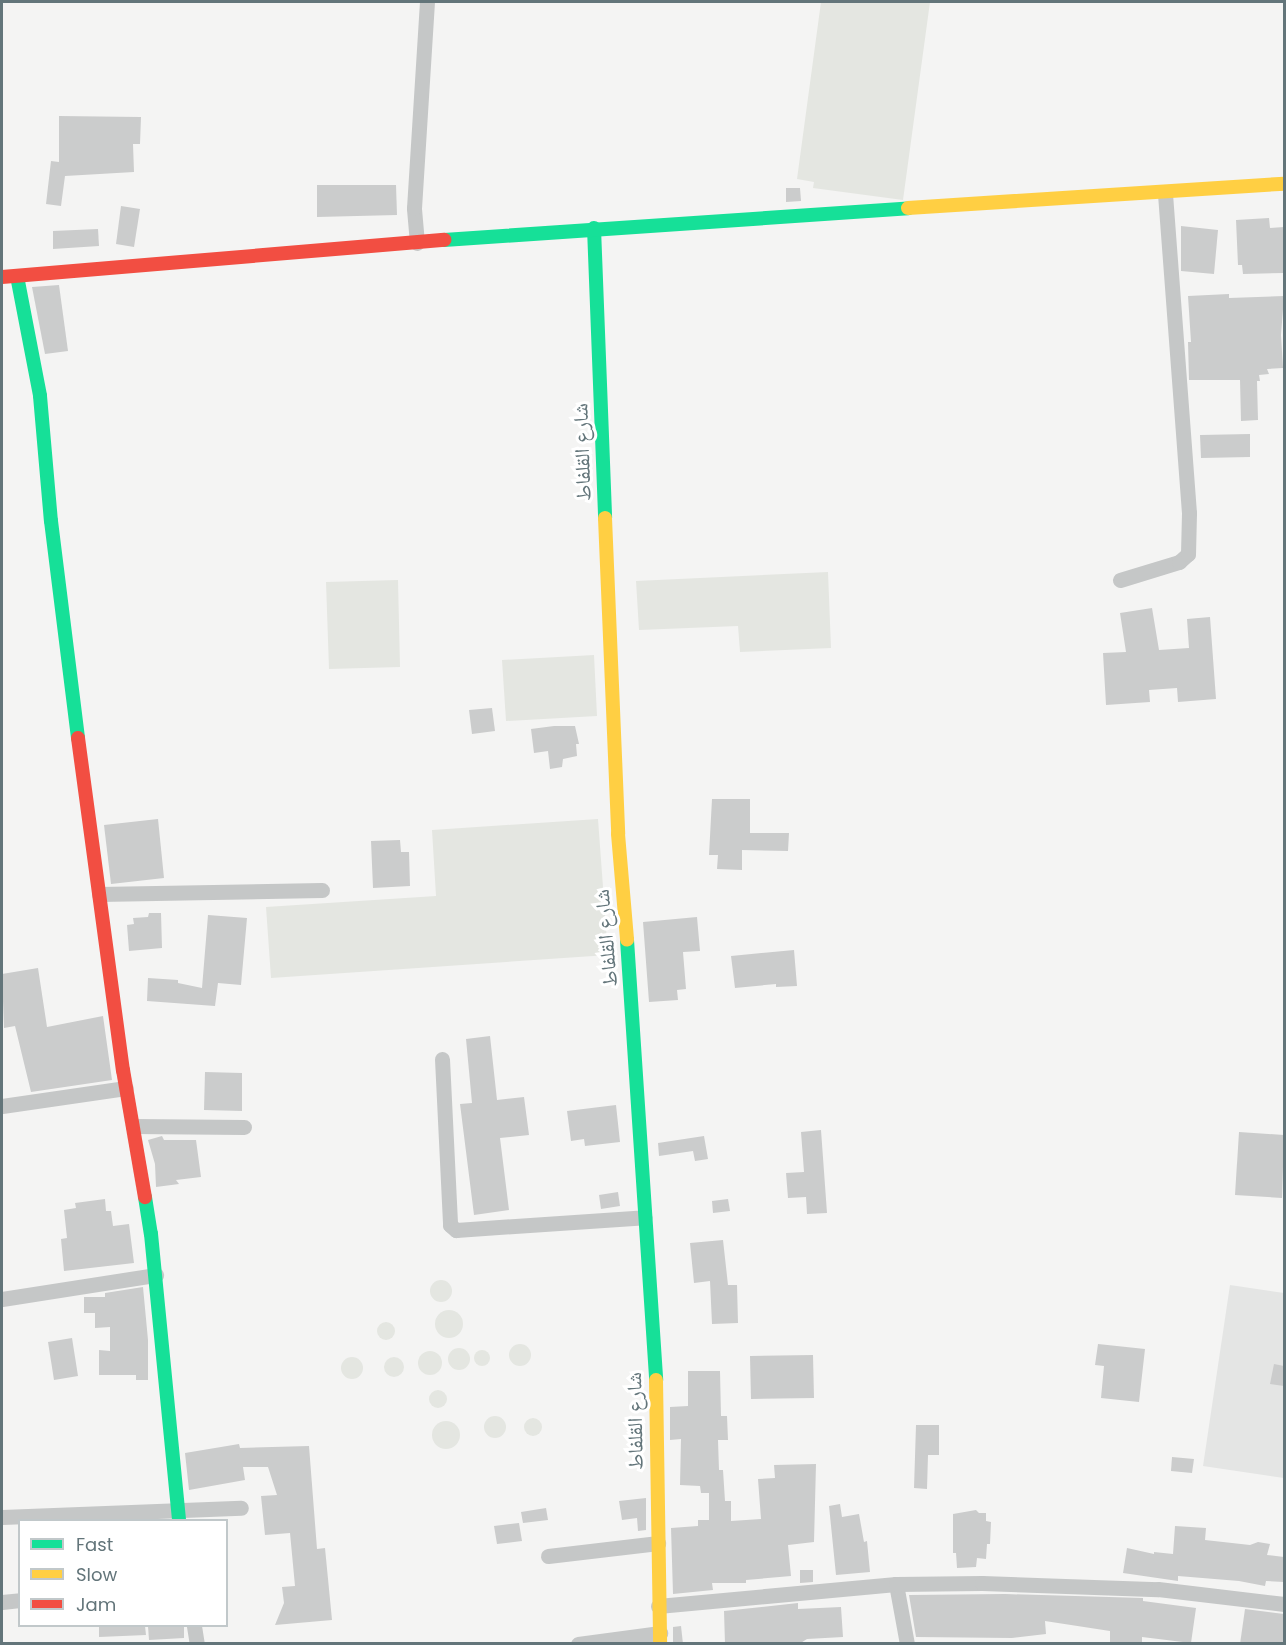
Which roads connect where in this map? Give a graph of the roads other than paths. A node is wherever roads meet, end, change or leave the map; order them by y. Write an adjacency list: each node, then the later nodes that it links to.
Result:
1 (426, 2): 5 (street)
2 (1284, 183): 3 (street)
3 (1164, 192): 4 (street); 8 (street)
4 (594, 228): 5 (street); 16 (street, شارع القلفاط)
5 (417, 243): 6 (street)
6 (17, 276): 7 (street); 10 (street)
7 (2, 277)
8 (1120, 580)
9 (322, 890): 10 (street)
10 (99, 894): 12 (street)
11 (442, 1059): 16 (street)
12 (126, 1088): 13 (street); 14 (street)
13 (2, 1106)
14 (133, 1126): 15 (street); 17 (street)
15 (244, 1127)
16 (645, 1217): 23 (street, شارع القلفاط)
17 (156, 1275): 18 (street); 20 (street)
18 (2, 1299)
19 (241, 1508): 20 (street)
20 (178, 1515): 22 (street)
21 (2, 1517): 22 (street)
22 (39, 1518)
23 (658, 1544): 24 (street); 29 (street, شارع القلفاط)
24 (548, 1556)
25 (896, 1584): 28 (street); 29 (street); 34 (street)
26 (18, 1600): 27 (street)
27 (2, 1602)
28 (1284, 1604)
29 (658, 1606): 31 (street, شارع القلفاط)
30 (194, 1627): 32 (street)
31 (660, 1639): 33 (street)
32 (197, 1644)
33 (578, 1644)
34 (907, 1644)

